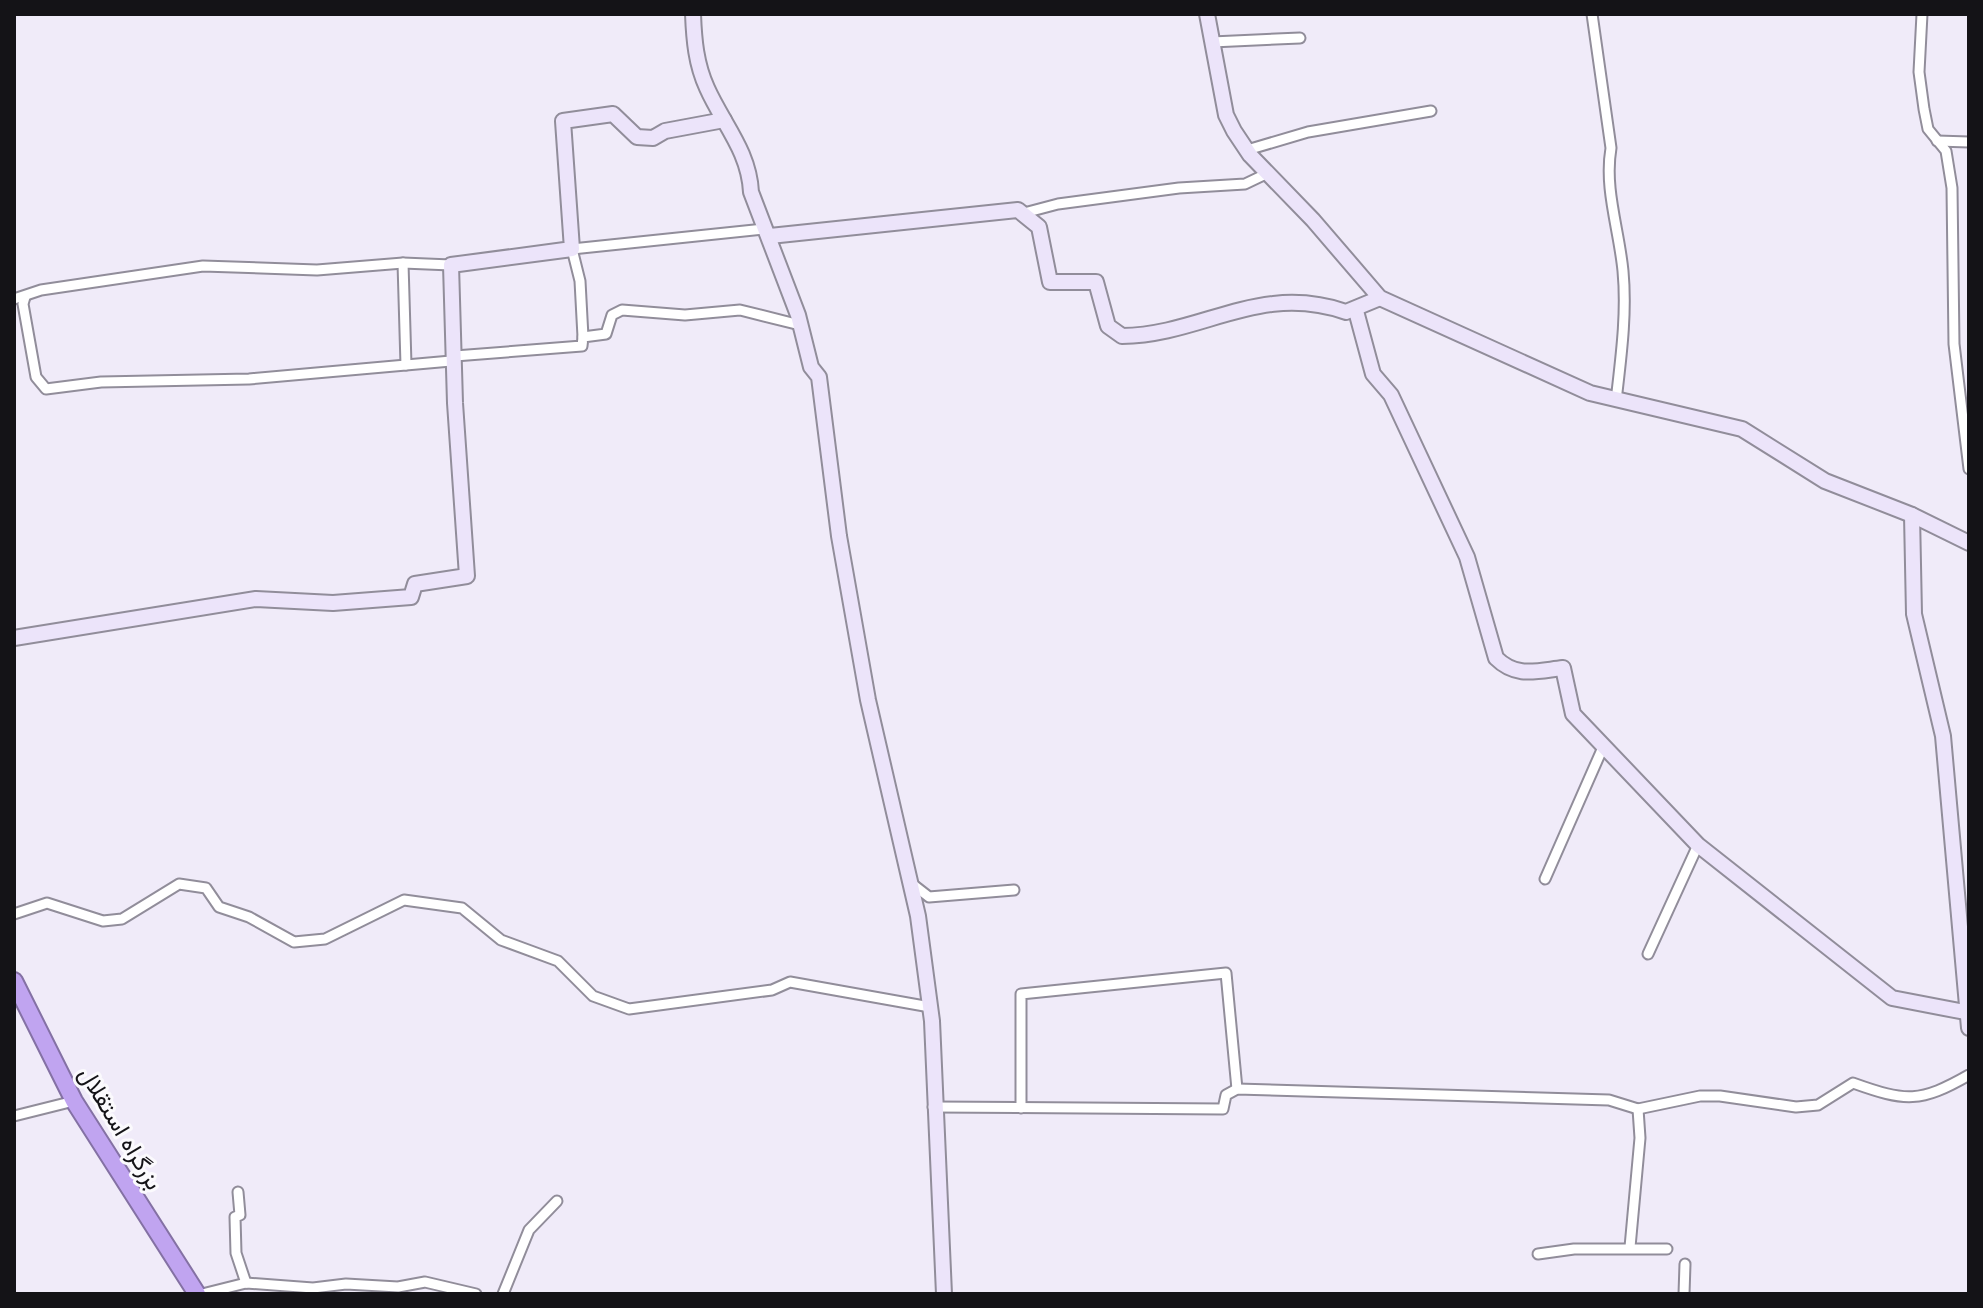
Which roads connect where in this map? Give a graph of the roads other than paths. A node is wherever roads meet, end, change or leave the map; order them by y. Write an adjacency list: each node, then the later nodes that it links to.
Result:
1 (693, 14): 8 (street)
2 (1207, 14): 6 (street)
3 (1592, 14): 26 (street)
4 (1922, 14): 9 (street)
5 (1300, 38): 6 (street)
6 (1212, 42): 11 (street)
7 (1431, 111): 11 (street)
8 (724, 120): 14 (street); 15 (street)
9 (1937, 141): 10 (street); 27 (street)
10 (1969, 142)
11 (1247, 150): 12 (street)
12 (1268, 173): 13 (street); 19 (street)
13 (1024, 213): 14 (street); 21 (street)
14 (767, 233): 15 (street); 22 (street)
15 (572, 249): 17 (street); 23 (street)
16 (403, 263): 17 (street); 18 (street); 25 (street)
17 (451, 265): 24 (street)
18 (25, 297): 20 (street); 25 (street)
19 (1380, 298): 21 (street); 26 (street)
20 (14, 299)
21 (1356, 311): 31 (street)
22 (800, 325): 23 (street); 34 (street)
23 (583, 337): 24 (street)
24 (455, 356): 25 (street); 30 (street)
25 (406, 365)
26 (1616, 401): 28 (street)
27 (1969, 469)
28 (1912, 515): 29 (street); 40 (street)
29 (1969, 543)
30 (14, 638)
31 (1604, 745): 32 (street); 33 (street)
32 (1698, 845): 37 (street); 40 (street)
33 (1545, 879)
34 (911, 883): 35 (street); 39 (street)
35 (1014, 890)
36 (14, 914): 39 (street)
37 (1648, 954)
38 (14, 981): 44 (highway, بزرگراه استقلال)
39 (930, 1007): 45 (street)
40 (1965, 1012): 41 (street)
41 (1969, 1028)
42 (1969, 1075): 47 (street)
43 (1237, 1089): 46 (street); 46 (street); 47 (street)
44 (74, 1101): 48 (street); 56 (highway, بزرگراه استقلال)
45 (933, 1107): 46 (street); 59 (street)
46 (1021, 1108)
47 (1638, 1109): 51 (street)
48 (14, 1116)
49 (238, 1192): 55 (street)
50 (557, 1201): 58 (street)
51 (1630, 1247): 52 (street); 53 (street)
52 (1667, 1249)
53 (1538, 1254)
54 (1685, 1264): 60 (street)
55 (246, 1283): 56 (street); 57 (street)
56 (200, 1294)
57 (476, 1294)
58 (503, 1294)
59 (944, 1294)
60 (1684, 1294)

